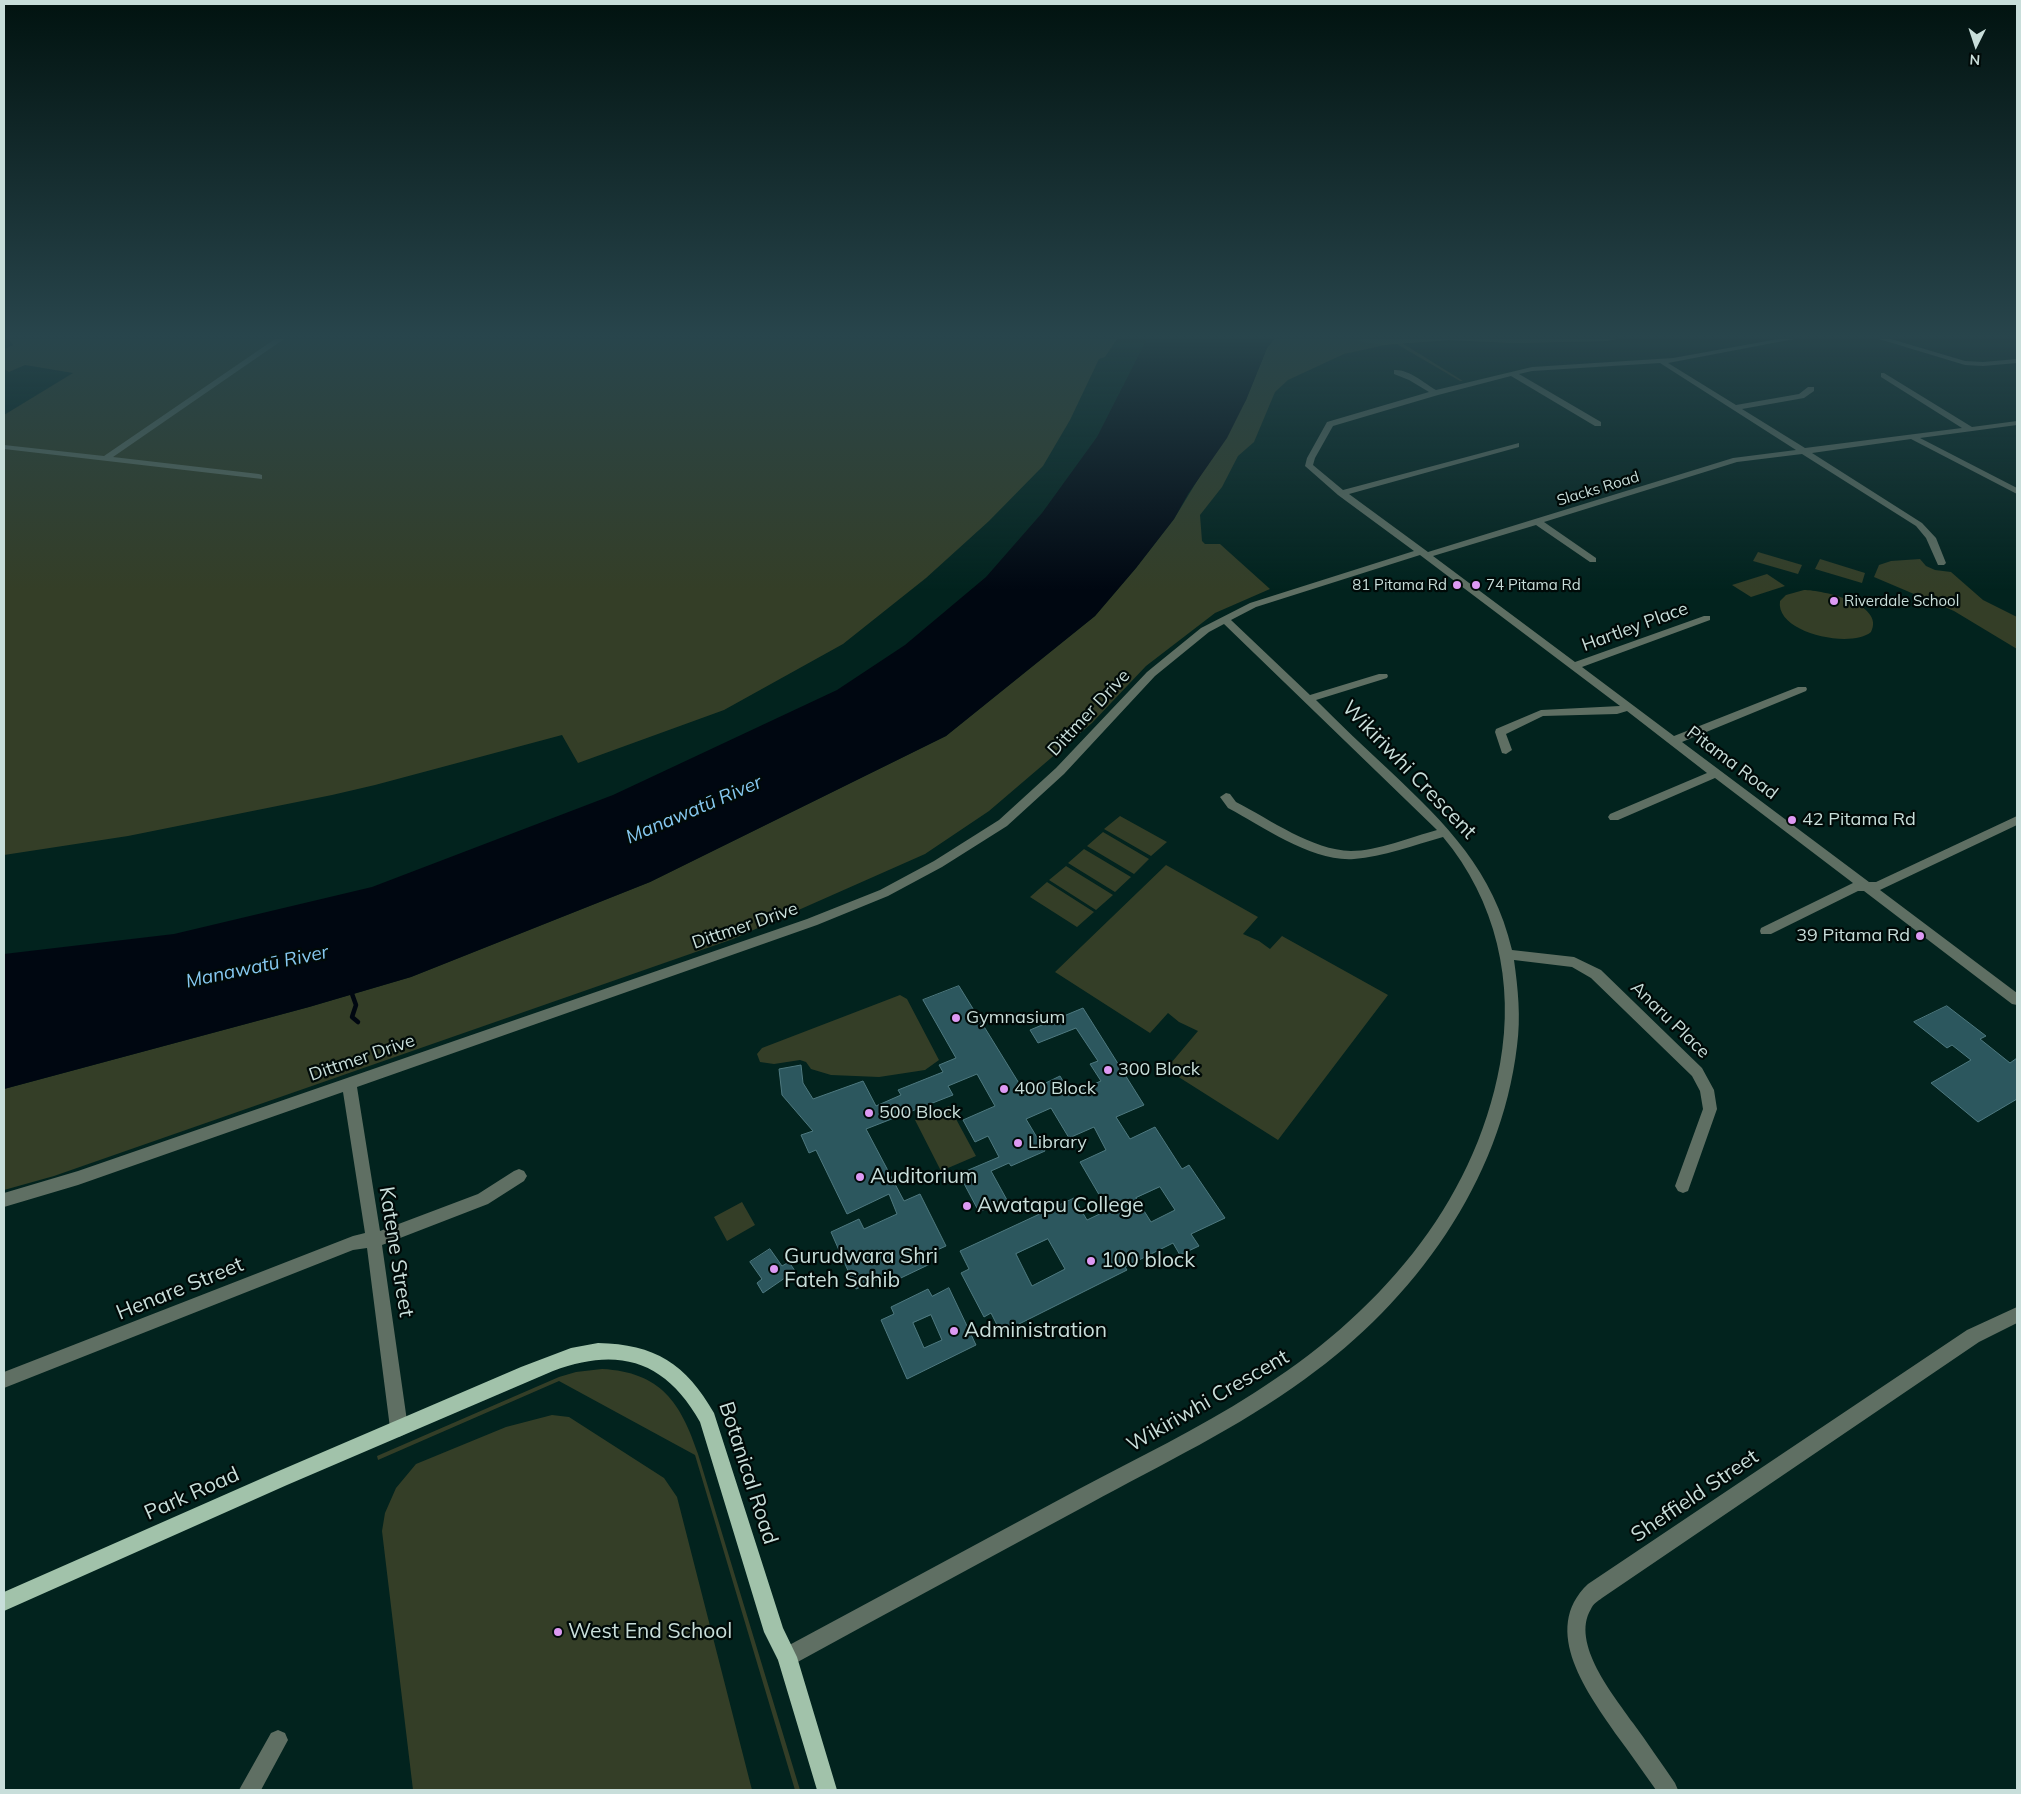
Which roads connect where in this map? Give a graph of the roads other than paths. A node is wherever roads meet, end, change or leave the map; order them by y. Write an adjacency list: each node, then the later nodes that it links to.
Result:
1 (158, 423): 11 (street)
2 (1336, 423): 14 (street, Pitama Road)
3 (1758, 423): 10 (street)
4 (1960, 423): 6 (street)
5 (2012, 423): 6 (street, Slacks Road)
6 (1970, 429): 7 (street, Slacks Road)
7 (1912, 437): 10 (street, Slacks Road); 13 (street)
8 (1516, 445): 14 (street)
9 (4, 447): 11 (street)
10 (1803, 451): 15 (street, Slacks Road); 18 (street)
11 (105, 459): 12 (street)
12 (259, 477)
13 (2017, 491)
14 (1342, 493): 16 (street, Pitama Road)
15 (1537, 522): 16 (street, Slacks Road); 17 (street)
16 (1423, 554): 20 (street, Dittmer Drive); 21 (street, Pitama Road)
17 (1593, 560)
18 (1941, 563)
19 (1707, 618): 21 (street, Hartley Place)
20 (1223, 620): 24 (street, Wikiriwhi Crescent); 37 (street, Dittmer Drive)
21 (1574, 666): 25 (street, Pitama Road)
22 (1383, 676): 24 (street)
23 (1802, 689): 26 (street)
24 (1308, 699): 32 (street, Wikiriwhi Crescent)
25 (1628, 707): 26 (street, Pitama Road); 27 (street)
26 (1673, 741): 28 (street, Pitama Road)
27 (1506, 750)
28 (1716, 773): 30 (street); 33 (street, Pitama Road)
29 (1226, 796): 32 (street)
30 (1614, 817)
31 (2017, 820): 33 (street)
32 (1445, 832): 35 (street, Wikiriwhi Crescent)
33 (1868, 887): 34 (street); 36 (street, Pitama Road)
34 (1766, 931)
35 (1507, 954): 39 (street, Anaru Place); 46 (street, Wikiriwhi Crescent)
36 (2017, 1000)
37 (349, 1083): 40 (street, Dittmer Drive); 41 (street, Katene Street)
38 (519, 1176): 41 (street, Henare Street)
39 (1683, 1186)
40 (4, 1200)
41 (373, 1239): 43 (street, Henare Street); 44 (street, Katene Street)
42 (2017, 1315): 50 (street, Sheffield Street)
43 (4, 1380)
44 (399, 1428): 45 (main road, Park Road); 46 (main road, Botanical Road)
45 (4, 1602)
46 (787, 1658): 49 (main road, Botanical Road)
47 (278, 1740): 48 (street)
48 (249, 1790)
49 (827, 1790)
50 (1668, 1790)

